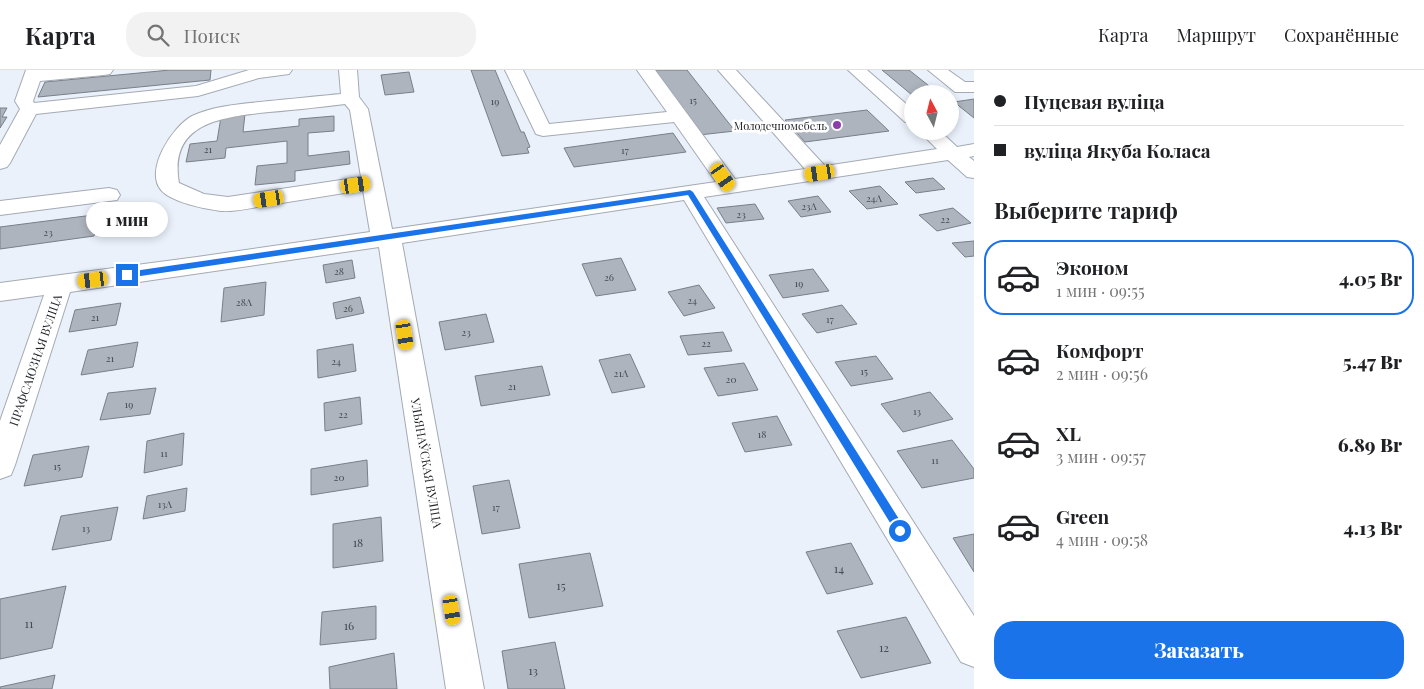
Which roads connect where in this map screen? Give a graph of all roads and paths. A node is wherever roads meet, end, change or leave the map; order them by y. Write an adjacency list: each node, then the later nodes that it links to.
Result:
1 (104, 70): 9 (street)
2 (283, 70): 12 (street)
3 (348, 70): 11 (street)
4 (514, 70): 14 (street)
5 (646, 70): 14 (street)
6 (727, 70): 20 (street)
7 (857, 70): 13 (street)
8 (936, 70): 10 (street)
9 (34, 73): 12 (street)
10 (974, 87)
11 (350, 98): 21 (street, УЛЬЯНАЎСКАЯ ВУЛІЦА); 21 (street)
12 (29, 109): 18 (street)
13 (904, 111)
14 (679, 116): 22 (street)
15 (938, 140): 17 (street)
16 (974, 150): 17 (street)
17 (952, 153): 19 (street); 20 (street)
18 (0, 163)
19 (974, 172)
20 (820, 173): 22 (street)
21 (373, 182): 26 (street, УЛЬЯНАЎСКАЯ ВУЛІЦА)
22 (730, 187): 23 (street)
23 (690, 192): 26 (street); 30 (street)
24 (108, 195): 25 (street)
25 (0, 208)
26 (386, 238): 27 (street); 31 (street, УЛЬЯНАЎСКАЯ ВУЛІЦА)
27 (60, 284): 28 (street); 29 (street, ПРАФСАЮЗНАЯ ВУЛІЦА)
28 (0, 292)
29 (0, 464)
30 (974, 649)
31 (465, 689)

